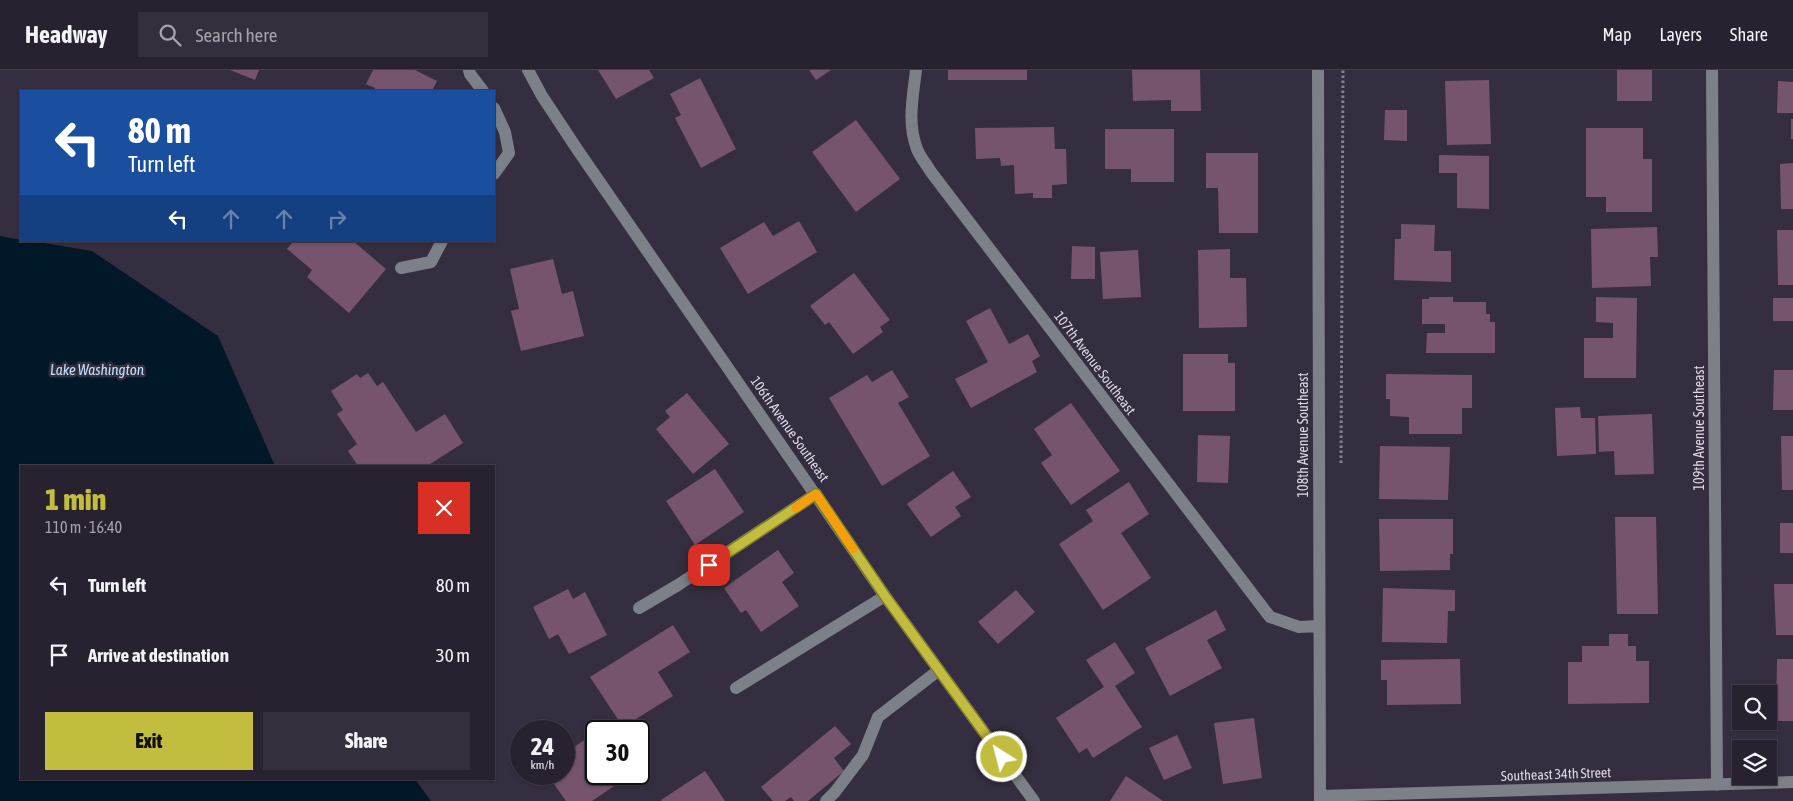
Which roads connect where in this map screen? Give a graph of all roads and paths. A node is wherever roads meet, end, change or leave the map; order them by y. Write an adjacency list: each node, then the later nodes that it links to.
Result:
1 (469, 70): 7 (street)
2 (528, 70): 13 (street, 106th Avenue Southeast)
3 (916, 70): 16 (street, 107th Avenue Southeast)
4 (1318, 70): 16 (street, 108th Avenue Southeast)
5 (1343, 70): 12 (path)
6 (1712, 70): 20 (street, 109th Avenue Southeast)
7 (482, 90)
8 (495, 110): 9 (street)
9 (495, 173)
10 (441, 242): 11 (street)
11 (401, 268)
12 (1341, 465)
13 (816, 494): 14 (street, 106th Avenue Southeast); 15 (street)
14 (885, 596): 17 (street, 106th Avenue Southeast); 18 (street)
15 (639, 608)
16 (1318, 626): 21 (street, 108th Avenue Southeast)
17 (939, 670): 22 (street); 23 (street, 106th Avenue Southeast)
18 (736, 688)
19 (1793, 782): 20 (street, Southeast 34th Street)
20 (1717, 785): 21 (street, Southeast 34th Street)
21 (1320, 798)
22 (826, 801)
23 (1034, 801)

